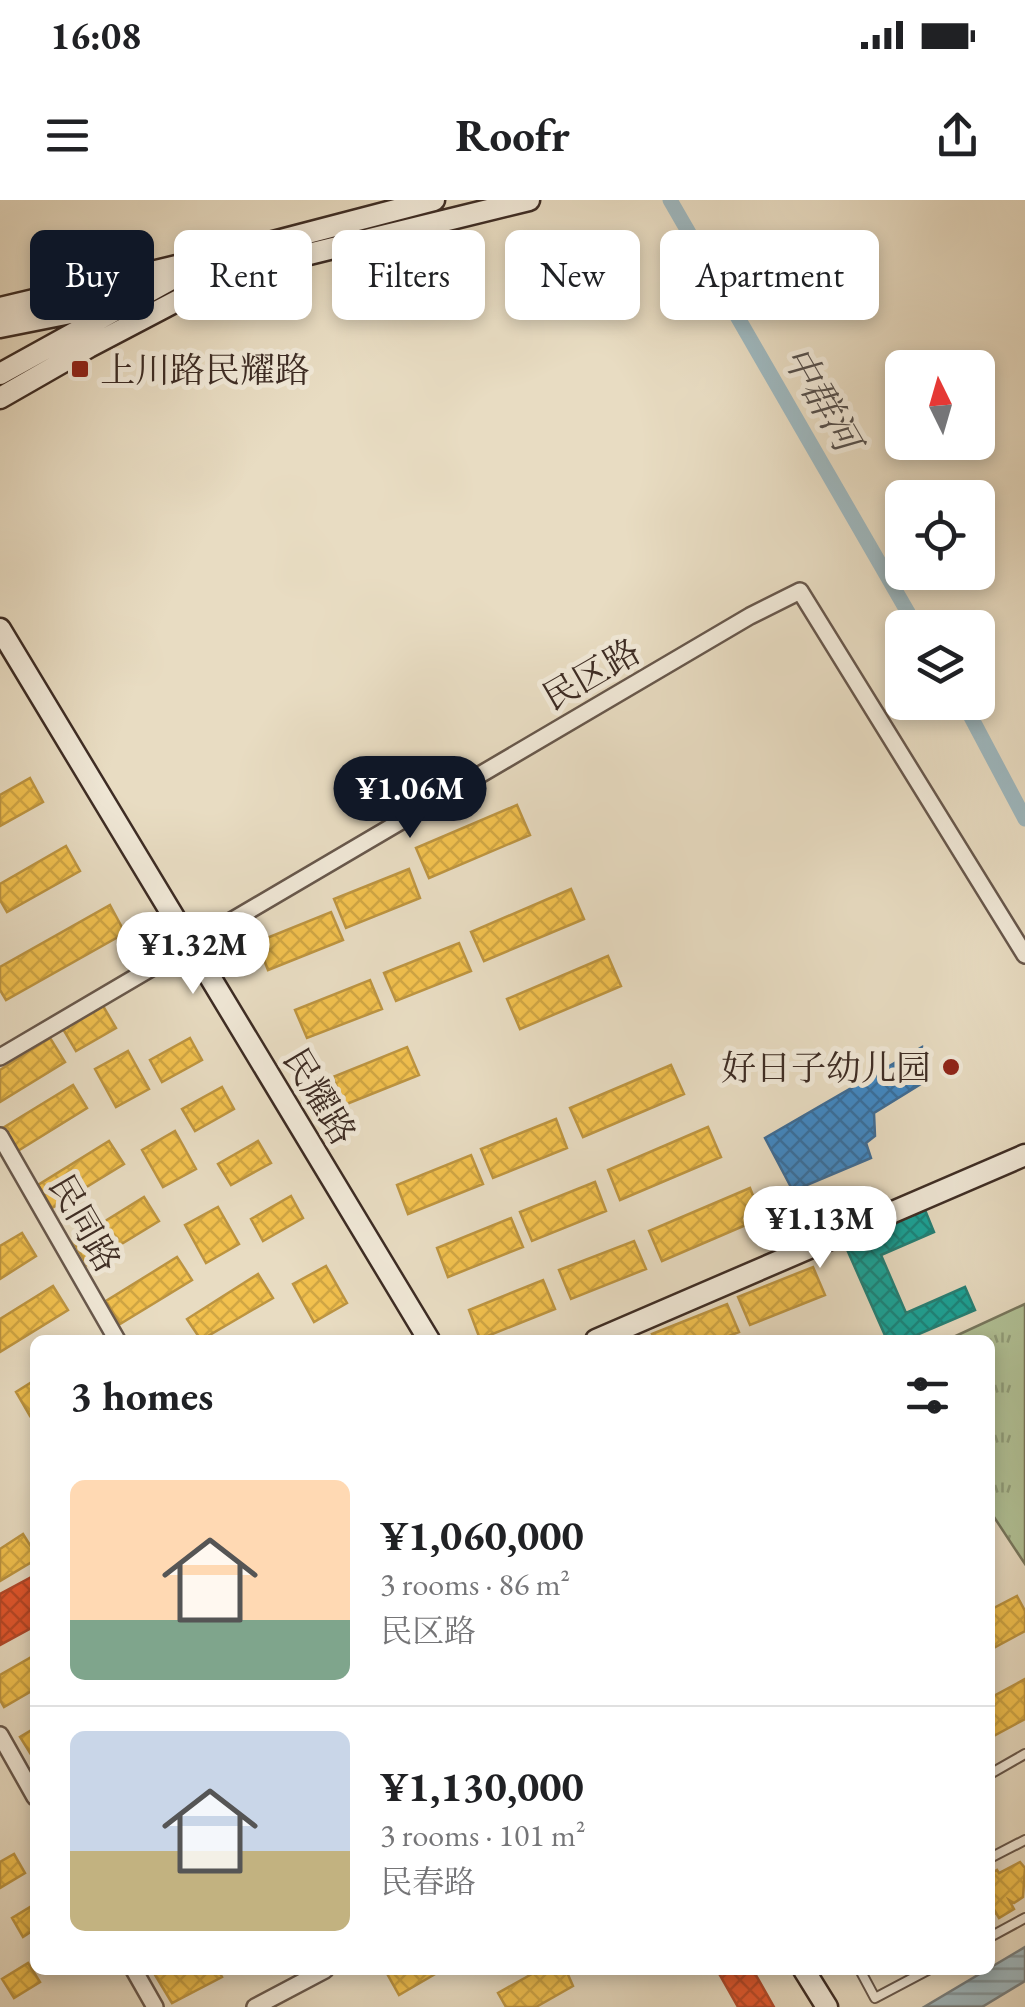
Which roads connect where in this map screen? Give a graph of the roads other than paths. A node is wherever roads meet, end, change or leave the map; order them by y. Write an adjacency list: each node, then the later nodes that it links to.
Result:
1 (434, 200): 3 (street)
2 (529, 200): 4 (street)
3 (312, 232)
4 (312, 253)
5 (30, 301): 7 (street)
6 (174, 302): 12 (street)
7 (0, 308)
8 (42, 320): 11 (street)
9 (91, 320): 13 (street)
10 (108, 320): 12 (street)
11 (0, 327)
12 (96, 343): 14 (street)
13 (0, 374)
14 (0, 398)
15 (0, 629): 16 (street, 民耀路)
16 (190, 944): 17 (street, 民区路); 18 (street, 民区路); 22 (street, 民耀路)
17 (1025, 955)
18 (0, 1057)
19 (0, 1136): 21 (street, 民同路)
20 (1025, 1155): 23 (street)
21 (115, 1335)
22 (426, 1335)
23 (608, 1335)
24 (0, 1735): 27 (street)
25 (1025, 1754): 26 (lane)
26 (995, 1771)
27 (30, 1787)
28 (1024, 1842): 29 (lane)
29 (995, 1856)
30 (1025, 1918): 31 (lane)
31 (995, 1934)
32 (137, 1975): 37 (street)
33 (316, 1975): 38 (street)
34 (807, 1975): 39 (street)
35 (863, 1975): 36 (lane)
36 (919, 1975)
37 (155, 2007)
38 (255, 2007)
39 (827, 2007)

